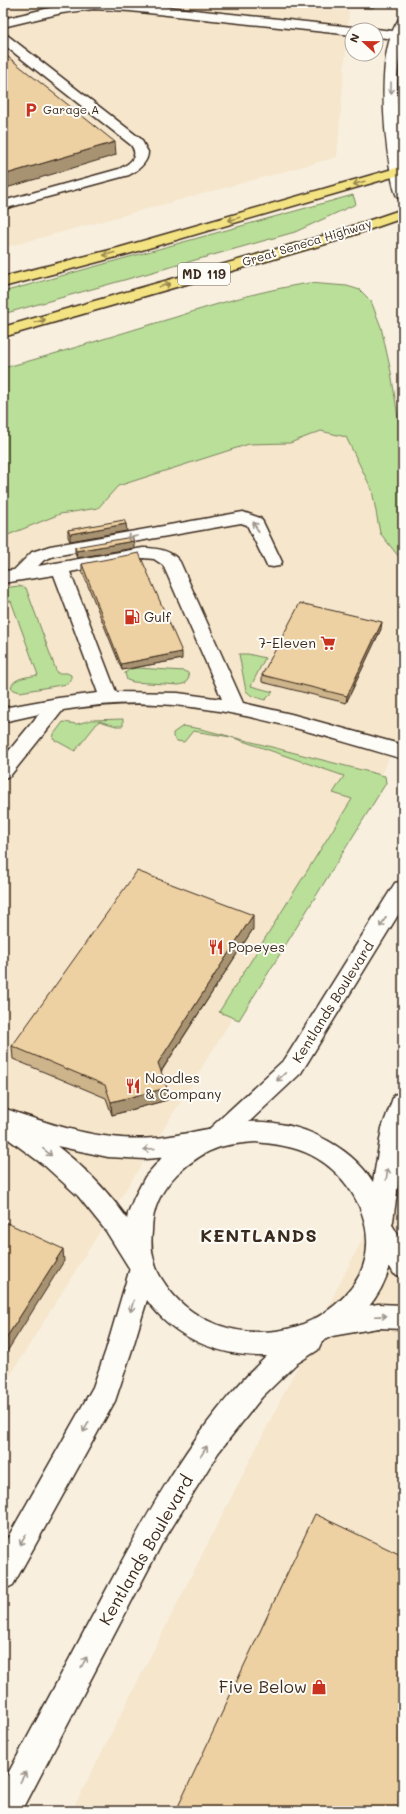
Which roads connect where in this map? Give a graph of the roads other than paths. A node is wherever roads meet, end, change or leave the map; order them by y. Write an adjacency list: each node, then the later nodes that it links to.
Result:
1 (403, 22): 5 (street)
2 (3, 23): 3 (street)
3 (344, 30)
4 (384, 34): 5 (street)
5 (397, 35): 7 (street, one-way to 7)
6 (3, 38): 9 (lane)
7 (400, 171): 8 (street); 11 (main road, one-way to 11)
8 (403, 195)
9 (3, 205)
10 (403, 213): 12 (main road, Great Seneca Highway / MD 119, one-way to 10)
11 (3, 282)
12 (3, 332)
13 (273, 562): 15 (lane, one-way to 15)
14 (60, 568): 15 (lane); 16 (lane); 18 (lane)
15 (11, 575)
16 (109, 698): 17 (lane); 18 (lane)
17 (58, 704): 19 (lane); 21 (lane)
18 (236, 709): 20 (lane)
19 (3, 715)
20 (403, 752)
21 (3, 771)
22 (403, 888): 26 (street, Kentlands Boulevard, one-way to 26)
23 (403, 1102): 27 (street, one-way to 23)
24 (3, 1118): 26 (street, one-way to 24)
25 (3, 1122): 29 (street, one-way to 29)
26 (216, 1138): 27 (street); 29 (street)
27 (379, 1226): 28 (street); 31 (street)
28 (403, 1266)
29 (143, 1268): 31 (street); 32 (street, one-way to 32)
30 (403, 1317): 31 (street, one-way to 30)
31 (332, 1324): 33 (street, Kentlands Boulevard, one-way to 31)
32 (3, 1575)
33 (5, 1811)

